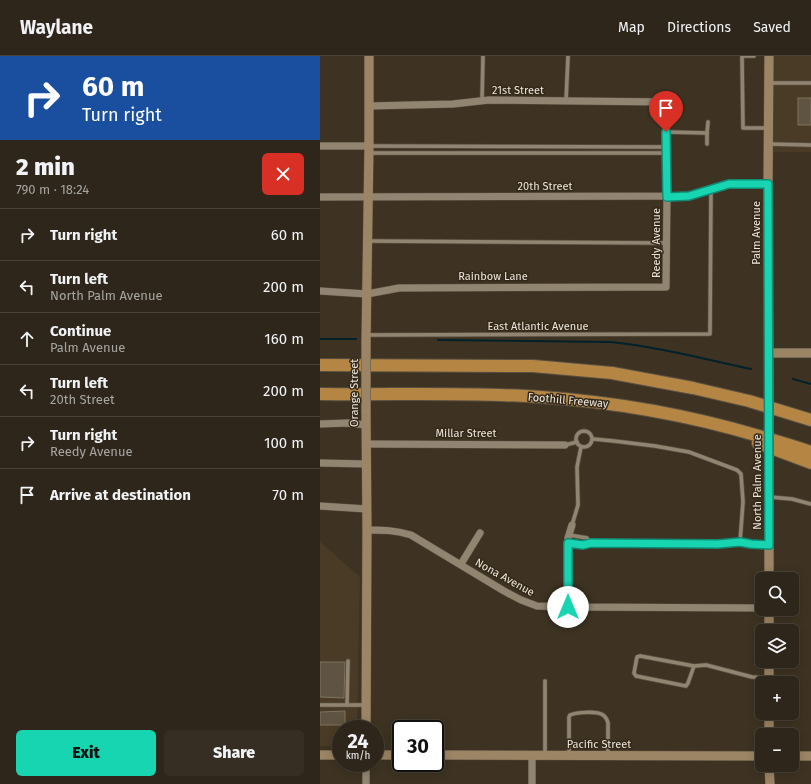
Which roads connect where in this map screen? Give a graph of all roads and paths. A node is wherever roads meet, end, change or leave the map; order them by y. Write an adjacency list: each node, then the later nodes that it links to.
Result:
1 (369, 56): 11 (street, Orange Street)
2 (483, 56): 8 (lane)
3 (754, 56): 13 (lane)
4 (769, 56): 6 (street, Palm Avenue)
5 (568, 57): 9 (lane)
6 (769, 83): 7 (lane); 13 (street, Palm Avenue)
7 (811, 83)
8 (482, 101): 9 (street, 21st Street); 11 (street, 21st Street)
9 (566, 101): 10 (street, 21st Street)
10 (666, 102): 14 (street, Reedy Avenue)
11 (369, 106): 20 (street, Orange Street)
12 (708, 122): 15 (lane)
13 (768, 128): 17 (street, Palm Avenue)
14 (666, 132): 15 (lane); 21 (street, Reedy Avenue)
15 (707, 134): 16 (lane)
16 (707, 144)
17 (768, 144): 18 (lane); 22 (street, Palm Avenue)
18 (811, 145)
19 (320, 146): 20 (street)
20 (369, 150): 21 (lane); 21 (lane); 25 (street, Orange Street)
21 (666, 150): 26 (street, Reedy Avenue)
22 (768, 184): 23 (street, 20th Street); 33 (street, Palm Avenue)
23 (711, 190): 26 (street, 20th Street); 32 (lane, East Atlantic Avenue)
24 (320, 197): 25 (street, 20th Street)
25 (368, 197): 26 (street, 20th Street); 27 (street, Orange Street)
26 (667, 197): 28 (street, Reedy Avenue)
27 (368, 241): 28 (lane); 31 (street, Orange Street)
28 (667, 242): 29 (street, Reedy Avenue)
29 (666, 287): 31 (street, Rainbow Lane)
30 (320, 291): 31 (street, Rainbow Lane)
31 (367, 294): 32 (street, Orange Street)
32 (366, 338): 41 (street, Orange Street, bridge)
33 (769, 353): 34 (street); 36 (street, Palm Avenue)
34 (811, 353)
35 (320, 365): 39 (highway)
36 (769, 386): 51 (street, North Palm Avenue, bridge)
37 (320, 394): 38 (highway, Foothill Freeway)
38 (616, 404): 47 (highway, Foothill Freeway); 49 (highway)
39 (811, 420)
40 (320, 424): 41 (street)
41 (366, 425): 44 (street, Orange Street)
42 (593, 439): 43 (lane); 46 (lane); 59 (lane)
43 (577, 442): 45 (lane); 46 (lane)
44 (366, 444): 45 (street, Millar Street); 50 (street, Orange Street)
45 (565, 445)
46 (581, 447): 55 (lane)
47 (811, 452)
48 (320, 463): 50 (street)
49 (811, 463)
50 (367, 464): 54 (street, Orange Street)
51 (769, 497): 52 (lane); 61 (street, North Palm Avenue)
52 (811, 504)
53 (320, 506): 54 (street)
54 (367, 509): 56 (street, Orange Street)
55 (572, 525): 58 (street)
56 (367, 530): 62 (street, Nona Avenue); 72 (street, Orange Street)
57 (480, 533): 62 (street)
58 (568, 539): 60 (lane); 60 (lane); 64 (street)
59 (740, 542): 60 (lane); 61 (lane)
60 (591, 543)
61 (769, 545): 63 (street, North Palm Avenue)
62 (461, 564): 64 (street, Nona Avenue)
63 (769, 572)
64 (568, 607): 65 (street, Nona Avenue)
65 (755, 608)
66 (348, 661): 71 (lane)
67 (694, 666): 67 (lane); 68 (lane)
68 (755, 677)
69 (545, 681): 78 (lane)
70 (320, 705): 71 (lane)
71 (347, 705): 72 (lane)
72 (366, 705): 73 (street, Orange Street)
73 (366, 720)
74 (320, 755): 75 (street)
75 (332, 755)
76 (444, 755): 77 (street, Pacific Street)
77 (532, 756): 78 (street, Pacific Street); 87 (street)
78 (545, 756): 79 (street, Pacific Street)
79 (569, 756): 80 (street, Pacific Street); 80 (lane)
80 (608, 756): 81 (street, Pacific Street)
81 (755, 756)
82 (799, 756): 83 (street)
83 (811, 756)
84 (366, 772): 86 (street)
85 (769, 772): 88 (street)
86 (366, 784)
87 (532, 784)
88 (770, 784)

